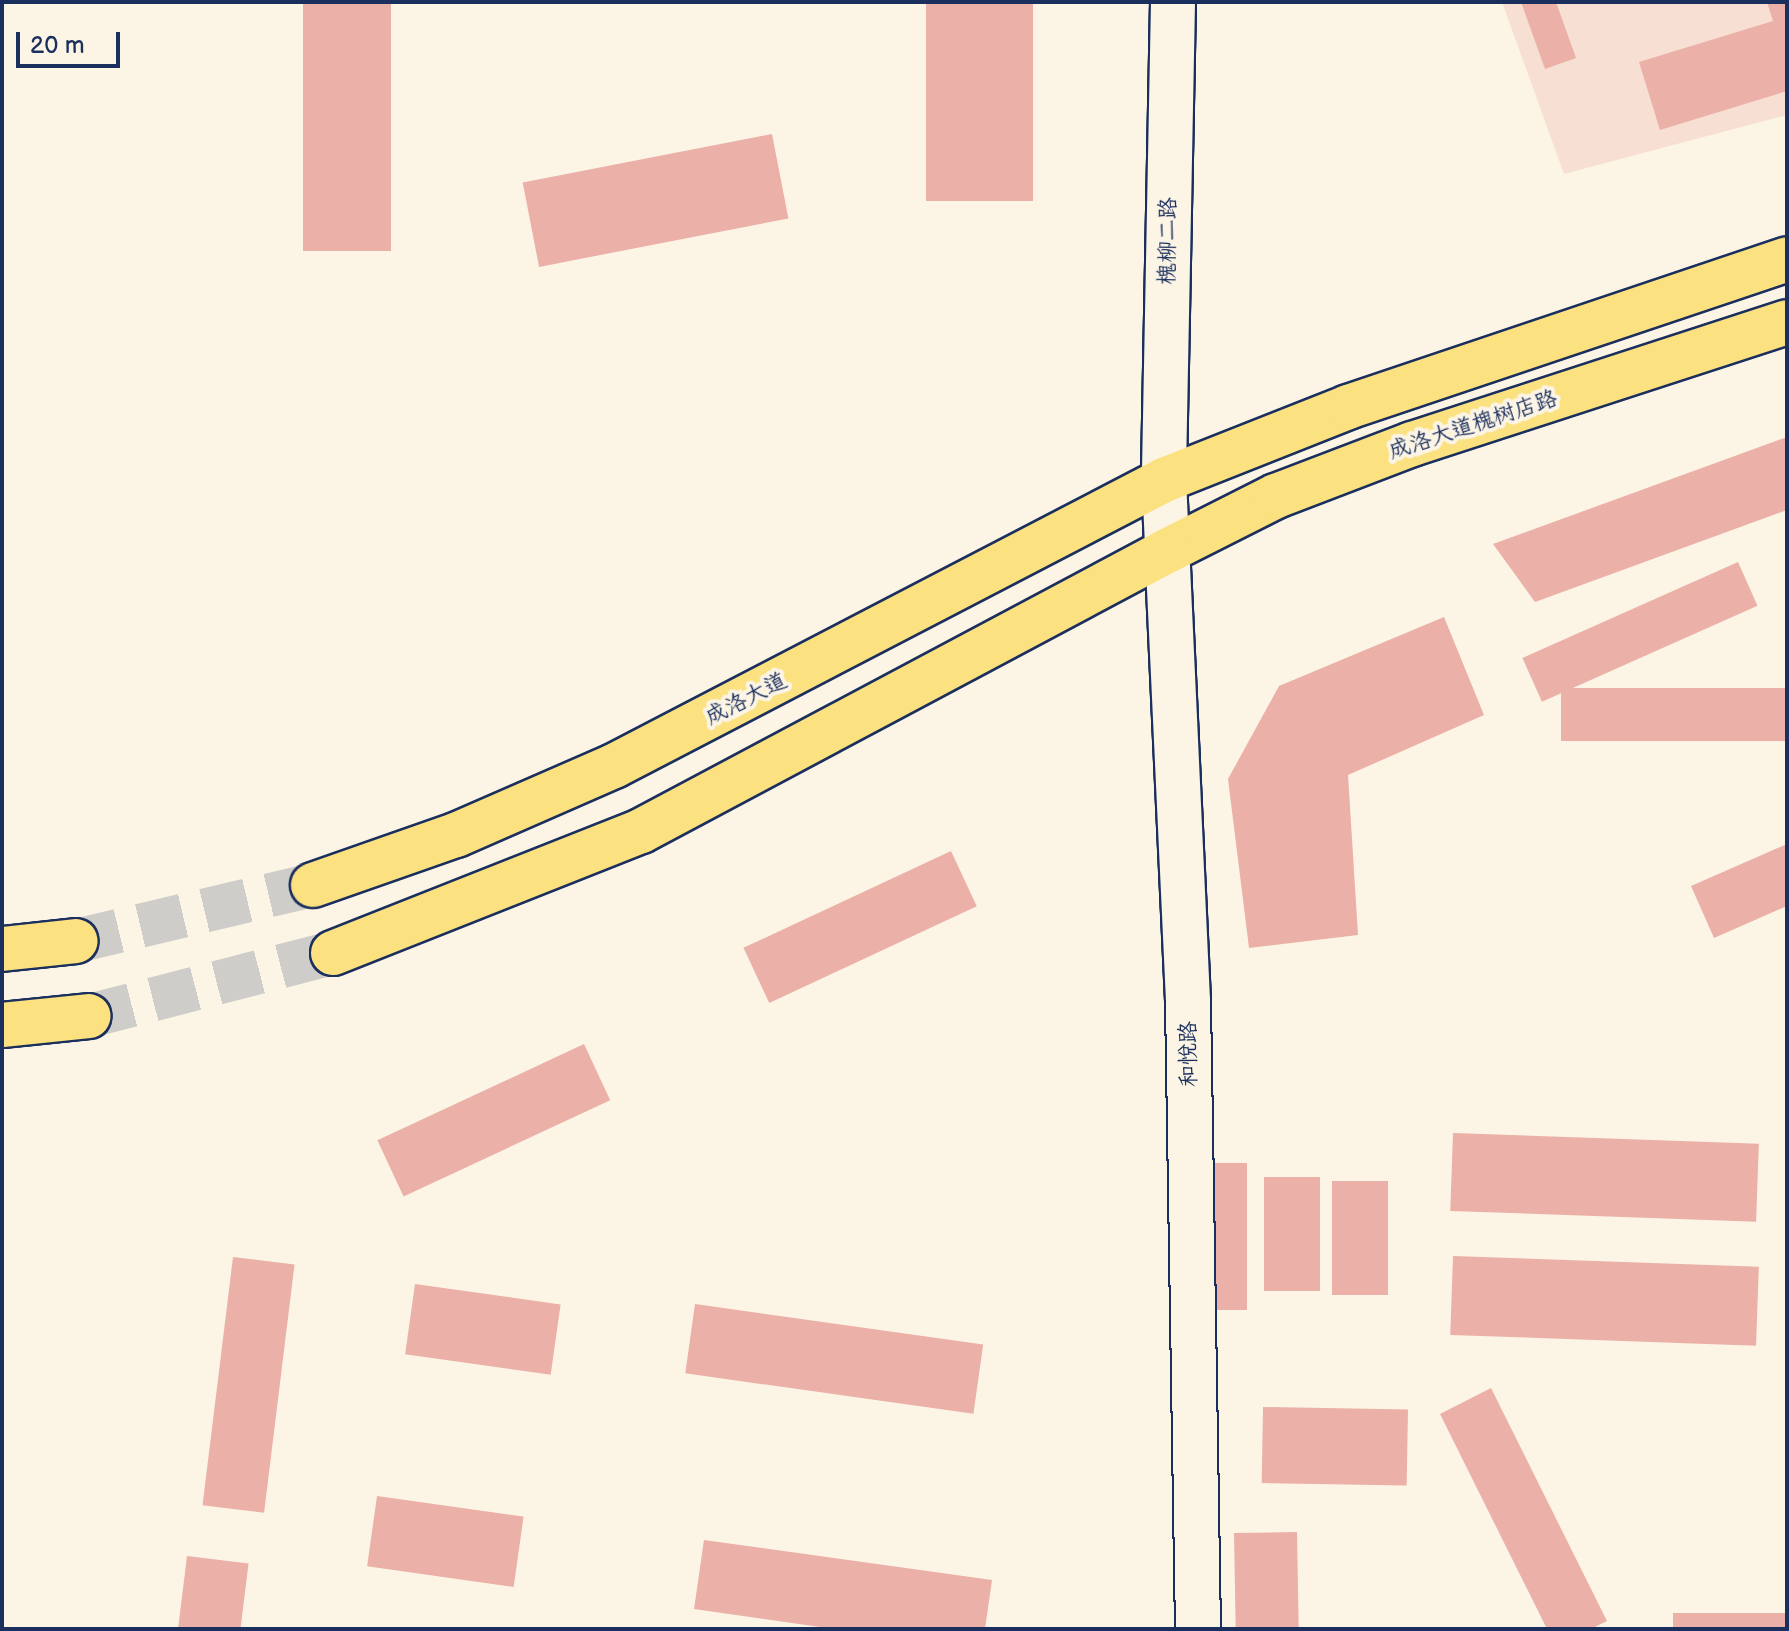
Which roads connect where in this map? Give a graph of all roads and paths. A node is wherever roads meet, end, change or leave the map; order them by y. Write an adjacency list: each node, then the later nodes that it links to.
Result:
1 (1173, 2): 4 (street, 槐柳二路)
2 (1787, 259): 4 (main road)
3 (1787, 322): 5 (main road, 成洛大道槐树店路)
4 (1164, 480): 5 (street, 和悦路); 6 (main road, 成洛大道)
5 (1167, 551): 9 (main road); 12 (street, 和悦路)
6 (313, 885)
7 (76, 941): 8 (main road)
8 (2, 949)
9 (333, 953)
10 (89, 1016): 11 (main road)
11 (2, 1025)
12 (1198, 1629)

